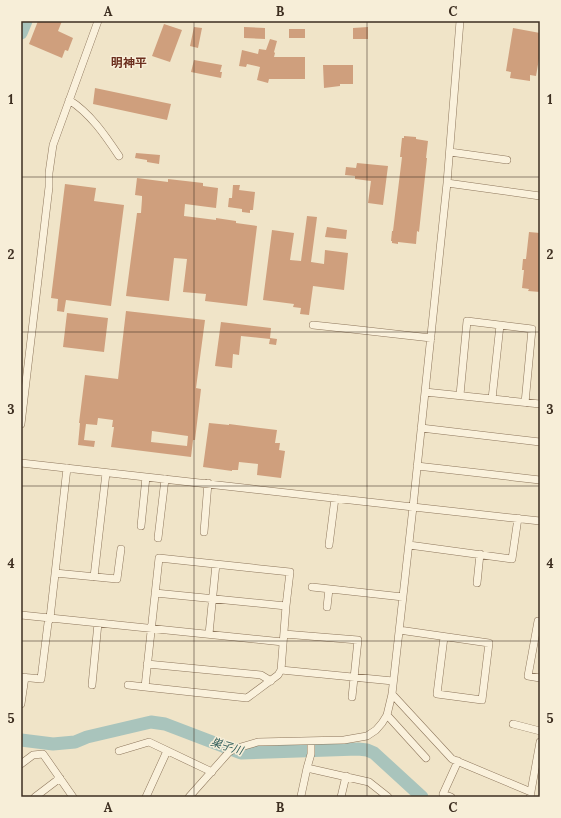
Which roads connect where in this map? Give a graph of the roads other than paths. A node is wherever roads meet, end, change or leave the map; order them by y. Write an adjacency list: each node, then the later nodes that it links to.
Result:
1 (98, 21): 3 (street)
2 (460, 21): 4 (street)
3 (69, 100): 5 (street); 17 (street)
4 (450, 152): 6 (street); 7 (street)
5 (119, 156)
6 (507, 160)
7 (447, 183): 8 (street); 11 (street)
8 (540, 196)
9 (313, 325): 11 (street)
10 (500, 325): 13 (street); 14 (street); 15 (street)
11 (430, 338): 12 (street)
12 (425, 392): 13 (street); 18 (street)
13 (460, 395): 14 (street)
14 (492, 399): 15 (street)
15 (524, 402): 16 (street)
16 (540, 404)
17 (21, 424)
18 (421, 428): 19 (street); 21 (street)
19 (540, 442)
20 (21, 464): 22 (street)
21 (418, 466): 26 (street); 29 (street)
22 (67, 468): 23 (street); 40 (street)
23 (106, 473): 24 (street); 41 (street)
24 (146, 477): 25 (street); 32 (street)
25 (165, 479): 27 (street); 34 (street)
26 (540, 480)
27 (208, 484): 28 (street); 33 (street)
28 (335, 498): 29 (street); 35 (street)
29 (414, 507): 30 (street); 36 (street)
30 (518, 518): 31 (street); 38 (street)
31 (540, 521)
32 (141, 526)
33 (204, 532)
34 (158, 538)
35 (329, 545)
36 (410, 545): 38 (street); 46 (street)
37 (121, 549): 41 (street)
38 (480, 554): 42 (street)
39 (216, 564): 45 (street); 47 (street); 48 (street)
40 (55, 573): 41 (street); 51 (street)
41 (94, 577)
42 (477, 583)
43 (312, 587): 44 (street)
44 (329, 589): 46 (street); 49 (street)
45 (155, 593): 47 (street); 54 (street)
46 (403, 597): 55 (street)
47 (213, 599): 48 (street); 56 (street)
48 (286, 606): 58 (street)
49 (327, 607)
50 (21, 615): 51 (street)
51 (50, 618): 53 (street); 61 (street)
52 (540, 621): 63 (street)
53 (98, 623): 54 (street); 66 (street)
54 (151, 628): 56 (street); 59 (street)
55 (399, 630): 57 (street); 65 (street)
56 (209, 634): 58 (street)
57 (444, 637): 57 (street)
58 (284, 638): 60 (street); 62 (street)
59 (147, 664): 64 (street); 68 (street)
60 (281, 670): 62 (street); 64 (street)
61 (23, 677): 71 (street)
62 (354, 677): 65 (street); 70 (street)
63 (540, 678)
64 (271, 681): 68 (street)
65 (393, 681): 69 (street)
66 (92, 685)
67 (128, 685): 68 (street)
68 (145, 687)
69 (392, 694): 72 (street); 80 (street)
70 (352, 697)
71 (21, 704)
72 (387, 715): 75 (street); 79 (street)
73 (513, 724): 74 (street)
74 (540, 731)
75 (311, 747): 82 (street); 83 (street)
76 (540, 747): 86 (street)
77 (119, 750): 78 (street)
78 (167, 750): 83 (street); 90 (street)
79 (426, 758)
80 (458, 761): 86 (street); 94 (street)
81 (21, 764): 85 (street)
82 (307, 768): 84 (street); 87 (street)
83 (212, 772): 91 (street)
84 (346, 776): 92 (street); 93 (street)
85 (60, 778): 88 (street); 89 (street)
86 (531, 794)
87 (301, 796)
88 (35, 797)
89 (73, 797)
90 (146, 797)
91 (188, 797)
92 (341, 797)
93 (388, 797)
94 (451, 797)

